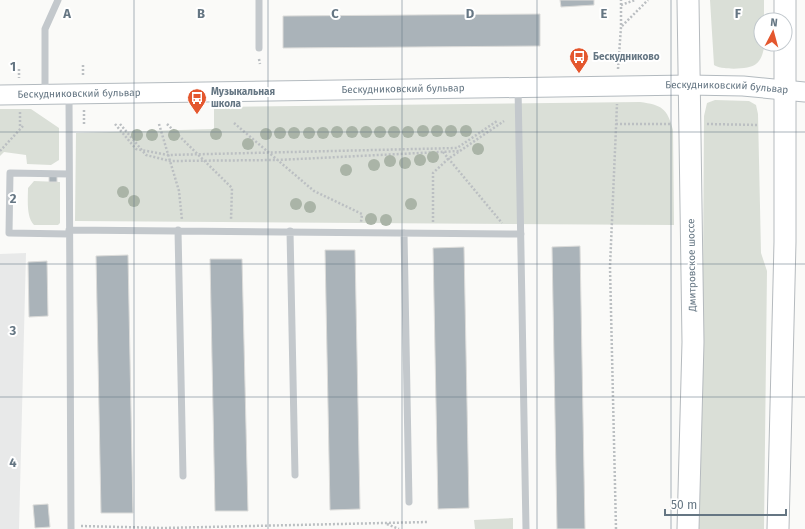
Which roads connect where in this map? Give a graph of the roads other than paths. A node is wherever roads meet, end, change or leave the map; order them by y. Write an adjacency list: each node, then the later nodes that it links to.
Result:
1 (58, 0): 9 (lane)
2 (259, 0): 5 (lane)
3 (688, 0): 6 (main road, Дмитровское шоссе)
4 (786, 0): 8 (main road)
5 (259, 48)
6 (689, 86): 7 (street, Бескудниковский бульвар); 8 (street, Бескудниковский бульвар); 23 (main road, Дмитровское шоссе)
7 (518, 87): 10 (street, Бескудниковский бульвар); 17 (lane)
8 (795, 90): 24 (main road)
9 (46, 94): 10 (street, Бескудниковский бульвар); 11 (street, Бескудниковский бульвар)
10 (69, 94): 12 (lane)
11 (0, 95)
12 (69, 174): 15 (lane); 15 (lane)
13 (180, 230): 14 (lane); 15 (lane); 19 (lane)
14 (290, 231): 16 (lane); 18 (lane)
15 (69, 232): 21 (lane)
16 (404, 233): 17 (lane); 20 (lane)
17 (521, 234): 22 (lane)
18 (295, 475)
19 (183, 476)
20 (409, 502)
21 (71, 527)
22 (526, 529)
23 (688, 529)
24 (778, 529)

